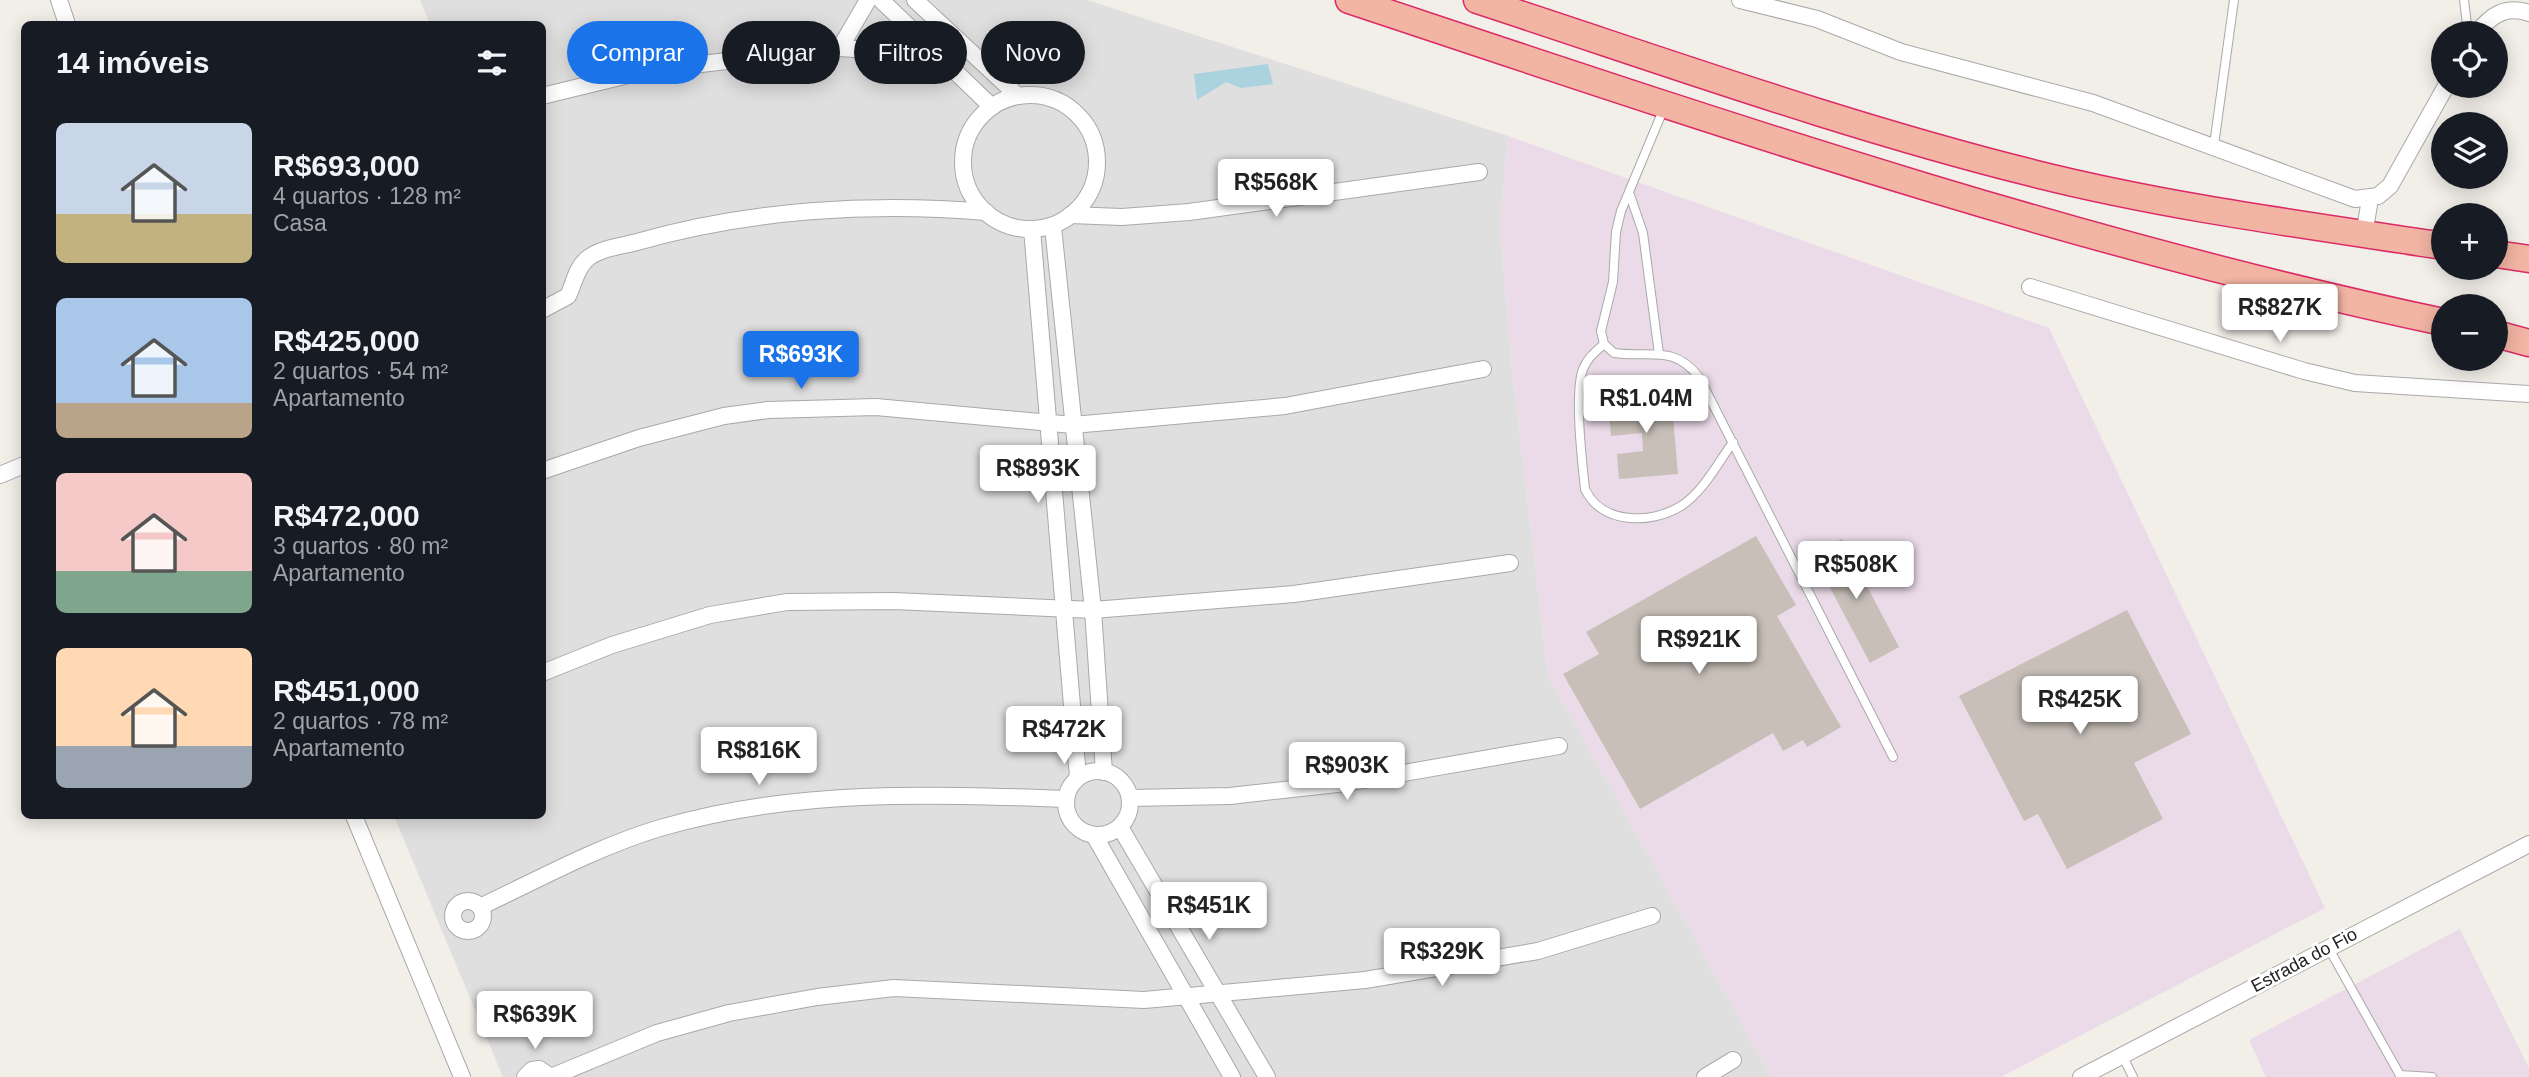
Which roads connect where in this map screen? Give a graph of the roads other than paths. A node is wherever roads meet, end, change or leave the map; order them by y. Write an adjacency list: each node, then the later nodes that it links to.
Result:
1 (59, 0): 13 (street)
2 (868, 0): 17 (street)
3 (881, 0): 14 (street)
4 (915, 0): 22 (street)
5 (1349, 0): 24 (highway)
6 (1477, 0): 34 (highway)
7 (1740, 0): 12 (street)
8 (1789, 0): 12 (street)
9 (2234, 0): 26 (lane)
10 (2464, 0): 15 (lane)
11 (2529, 13): 16 (street)
12 (1818, 19): 26 (street)
13 (66, 21)
14 (904, 21)
15 (2467, 21)
16 (2488, 21)
17 (840, 48): 18 (street)
18 (854, 49)
19 (722, 62): 21 (street)
20 (967, 82): 25 (street)
21 (546, 95)
22 (1018, 96): 25 (street); 31 (street)
23 (2439, 98): 29 (street)
24 (1665, 105): 28 (lane); 40 (highway)
25 (992, 107): 30 (street)
26 (2214, 145): 29 (street)
27 (1479, 172): 31 (street)
28 (1630, 195): 43 (lane); 44 (lane)
29 (2370, 199): 34 (street)
30 (986, 212): 33 (street); 39 (street)
31 (1070, 215): 32 (street)
32 (1054, 227): 33 (street); 48 (street)
33 (1032, 229): 47 (street)
34 (2364, 235): 35 (highway)
35 (2431, 244)
36 (2508, 256): 37 (highway)
37 (2529, 259)
38 (2031, 287): 46 (street)
39 (546, 308)
40 (2431, 319)
41 (2508, 337): 42 (highway)
42 (2529, 343)
43 (1604, 344): 44 (lane); 49 (lane)
44 (1659, 354): 49 (lane)
45 (1483, 369): 48 (street)
46 (2529, 394)
47 (1050, 422): 48 (street); 51 (street); 55 (street)
48 (1073, 425): 54 (street)
49 (1732, 442): 58 (lane)
50 (21, 466): 52 (street)
51 (546, 470)
52 (0, 475)
53 (1510, 563): 54 (street)
54 (1093, 610): 55 (street); 59 (street)
55 (1065, 611): 56 (street); 60 (street)
56 (546, 671)
57 (1559, 746): 61 (street)
58 (1893, 757)
59 (1104, 772): 60 (street); 61 (street)
60 (1078, 777): 62 (street)
61 (1130, 798): 64 (street)
62 (1066, 799): 65 (street); 67 (street)
63 (355, 819): 76 (street)
64 (1120, 827): 65 (street); 70 (street)
65 (1094, 835): 71 (street)
66 (2529, 844): 69 (street, Estrada do Fio)
67 (480, 907)
68 (1652, 916): 70 (street)
69 (2328, 947): 72 (street, Estrada do Fio); 75 (lane)
70 (1218, 994): 71 (street); 74 (street)
71 (1185, 997): 78 (street); 79 (street)
72 (2123, 1055): 81 (street, Estrada do Fio); 82 (lane)
73 (1732, 1060): 80 (street)
74 (1264, 1072): 79 (street)
75 (2400, 1076): 83 (lane)
76 (463, 1077)
77 (525, 1077): 78 (street)
78 (551, 1077)
79 (1234, 1077)
80 (1705, 1077)
81 (2081, 1077)
82 (2133, 1077)
83 (2432, 1077)

